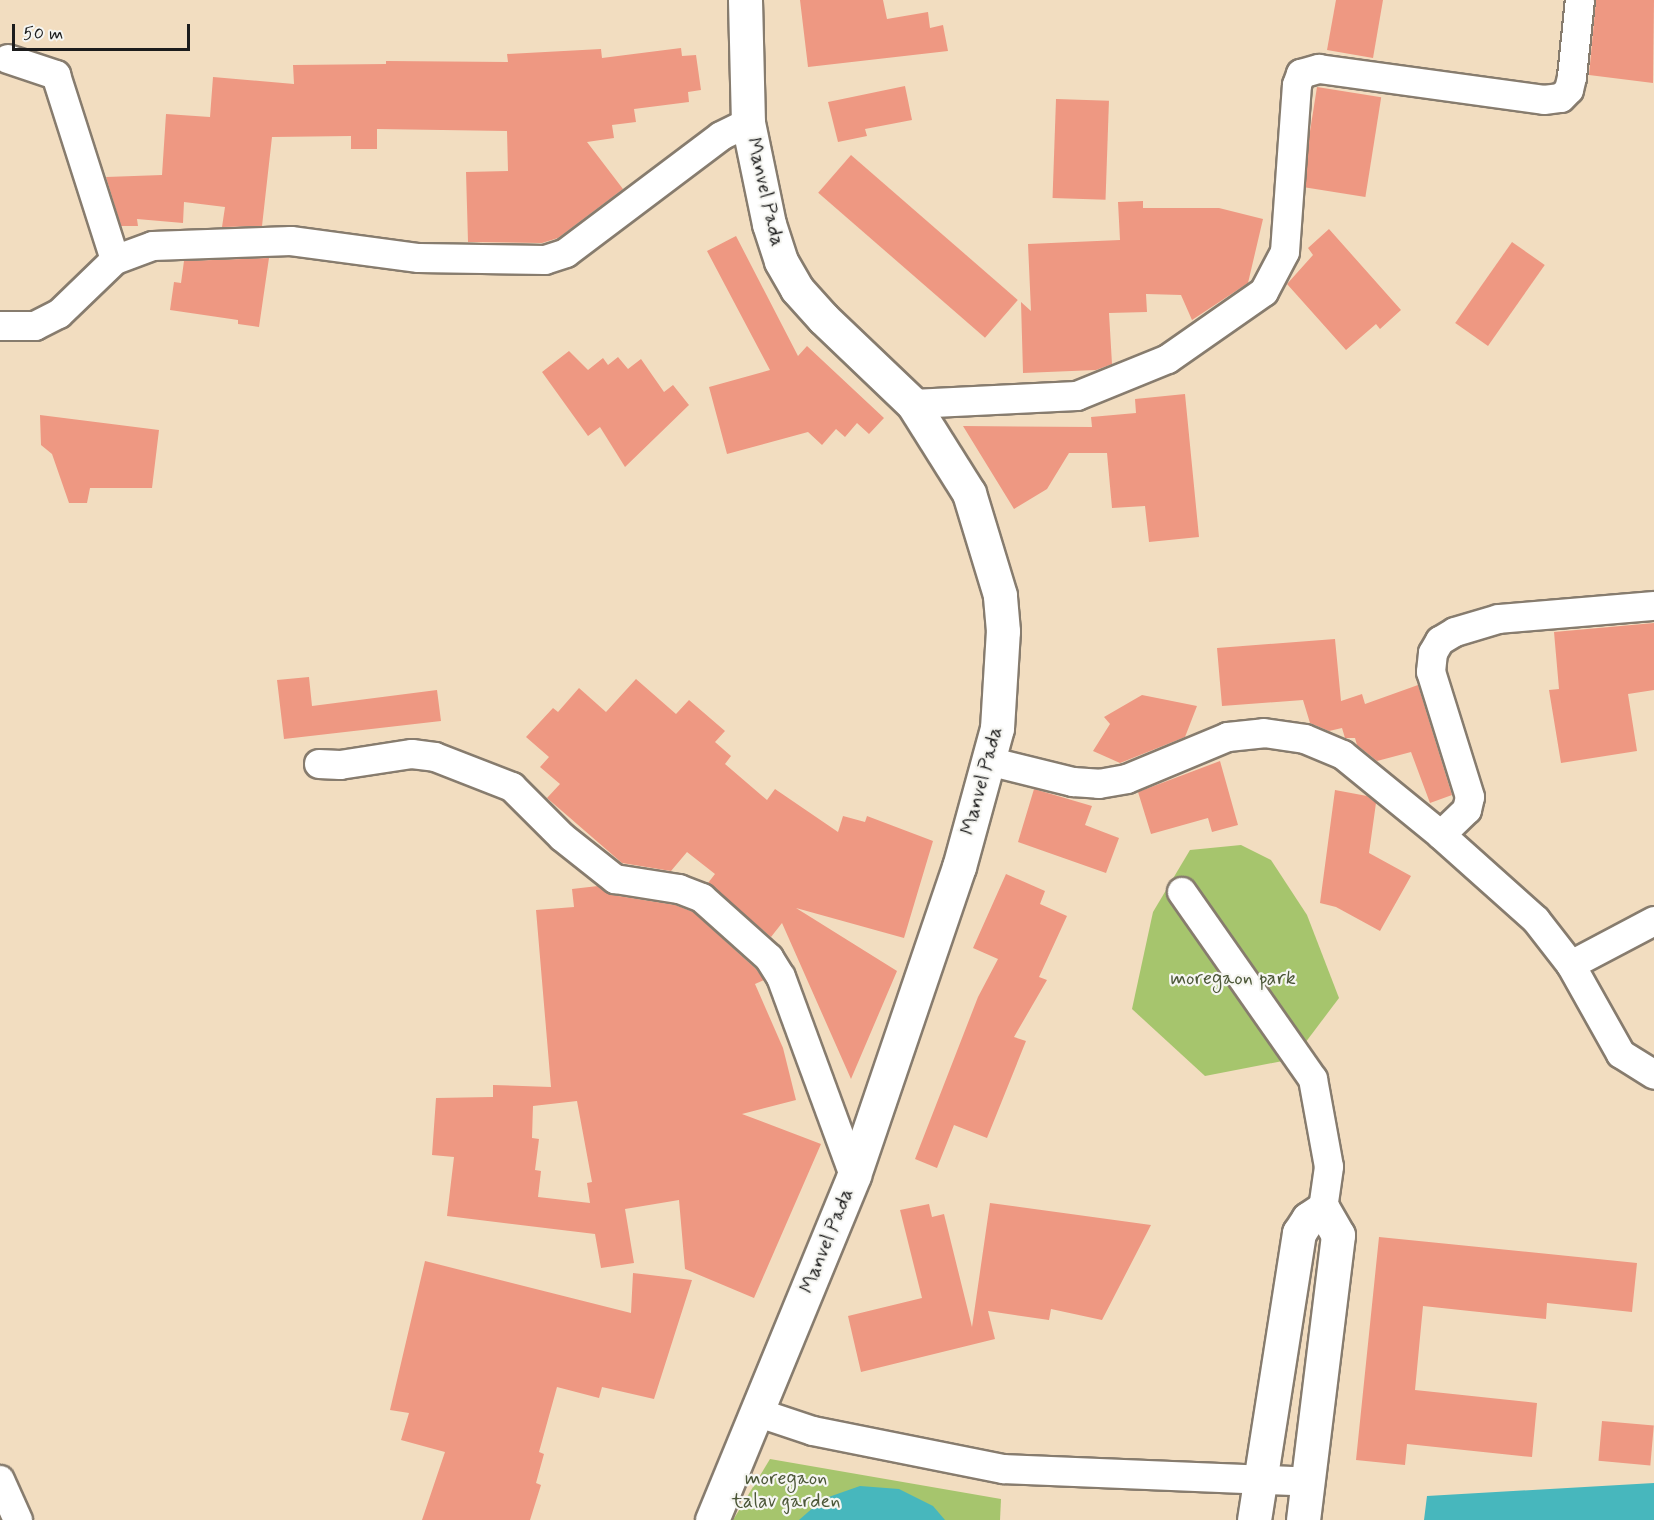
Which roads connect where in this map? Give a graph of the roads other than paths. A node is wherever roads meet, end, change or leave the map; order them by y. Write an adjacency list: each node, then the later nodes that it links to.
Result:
1 (745, 0): 4 (main road, Manvel Pada)
2 (1580, 0): 7 (street)
3 (8, 59): 5 (street)
4 (748, 123): 5 (street); 7 (main road, Manvel Pada)
5 (115, 260): 6 (street)
6 (0, 326)
7 (913, 404): 9 (main road, Manvel Pada)
8 (1654, 606): 11 (street)
9 (988, 761): 11 (street); 16 (main road, Manvel Pada)
10 (319, 764): 16 (street)
11 (1441, 835): 14 (street)
12 (1182, 892): 17 (street)
13 (1654, 921): 14 (street)
14 (1571, 965): 15 (street)
15 (1654, 1076)
16 (854, 1175): 18 (main road, Manvel Pada)
17 (1323, 1209): 20 (main road); 21 (main road)
18 (756, 1412): 20 (street); 23 (main road, Manvel Pada)
19 (0, 1480): 22 (street)
20 (1259, 1482): 21 (street); 24 (main road)
21 (1309, 1482): 25 (main road)
22 (18, 1520)
23 (712, 1520)
24 (1254, 1520)
25 (1303, 1520)

